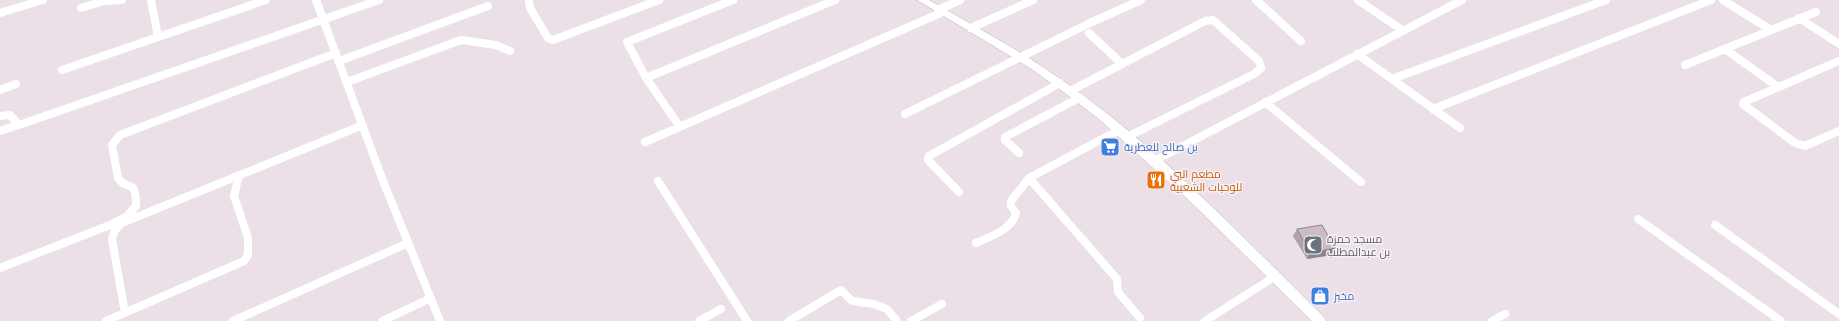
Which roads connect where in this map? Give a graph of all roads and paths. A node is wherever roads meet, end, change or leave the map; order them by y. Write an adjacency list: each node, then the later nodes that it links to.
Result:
1 (43, 0): 21 (street)
2 (122, 0): 23 (street)
3 (151, 0): 33 (street)
4 (266, 0): 33 (street)
5 (316, 0): 28 (street)
6 (379, 0): 28 (street)
7 (529, 0): 8 (street)
8 (659, 0)
9 (733, 0): 45 (street)
10 (835, 0): 45 (street)
11 (922, 0): 24 (main road)
12 (960, 0): 24 (street)
13 (1033, 0): 29 (street)
14 (1141, 0): 40 (street)
15 (1256, 0): 34 (street)
16 (1358, 0): 30 (street)
17 (1462, 0): 30 (street)
18 (1606, 0): 46 (street)
19 (1711, 0): 54 (street)
20 (1723, 0): 31 (street)
21 (23, 3): 26 (street)
22 (488, 6): 39 (street)
23 (81, 8)
24 (940, 11): 29 (main road); 59 (street)
25 (1816, 12): 27 (street)
26 (0, 13)
27 (1799, 18): 31 (street); 35 (street)
28 (323, 19): 39 (street); 57 (street)
29 (971, 28): 40 (main road)
30 (1402, 30): 38 (street)
31 (1771, 30): 36 (street)
32 (1090, 32): 42 (street)
33 (158, 37): 44 (street)
34 (1301, 41)
35 (1839, 44)
36 (1725, 48): 43 (street); 50 (street)
37 (510, 51): 47 (street)
38 (1357, 54): 46 (street); 53 (street)
39 (338, 57): 47 (street); 76 (street)
40 (1020, 57): 49 (main road); 55 (street)
41 (1839, 61): 50 (street)
42 (1122, 64): 52 (street); 63 (street)
43 (1685, 65)
44 (62, 70)
45 (646, 78): 59 (street)
46 (1392, 79): 54 (street)
47 (347, 82): 58 (street)
48 (16, 84): 51 (street)
49 (1060, 84): 52 (main road); 71 (street)
50 (1778, 87): 62 (street)
51 (0, 90)
52 (1074, 94): 63 (main road); 65 (street)
53 (1265, 102): 66 (street); 70 (street)
54 (1433, 109): 60 (street)
55 (905, 114)
56 (0, 116): 57 (street)
57 (19, 125): 61 (street)
58 (363, 125): 67 (street); 74 (street)
59 (680, 127): 64 (street)
60 (1460, 128)
61 (0, 131)
62 (1839, 131)
63 (1123, 134): 66 (main road); 68 (street)
64 (645, 142)
65 (1019, 153)
66 (1154, 161): 77 (main road)
67 (239, 175): 81 (street); 81 (street)
68 (1029, 178): 75 (street); 84 (street)
69 (658, 181): 90 (street)
70 (1361, 182)
71 (959, 192)
72 (1638, 219): 97 (street)
73 (1715, 225): 83 (street)
74 (408, 243): 78 (street); 86 (street)
75 (976, 243)
76 (0, 268)
77 (1274, 277): 94 (street); 95 (main road)
78 (431, 298): 87 (street); 88 (street)
79 (942, 304): 93 (street)
80 (721, 309): 89 (street)
81 (125, 313): 85 (street)
82 (1505, 314): 96 (street)
83 (1839, 314)
84 (1140, 318)
85 (106, 321)
86 (233, 321)
87 (382, 321)
88 (440, 321)
89 (699, 321)
90 (747, 321)
91 (789, 321): 92 (street)
92 (897, 321)
93 (910, 321)
94 (1206, 321)
95 (1320, 321)
96 (1492, 321)
97 (1781, 321)

